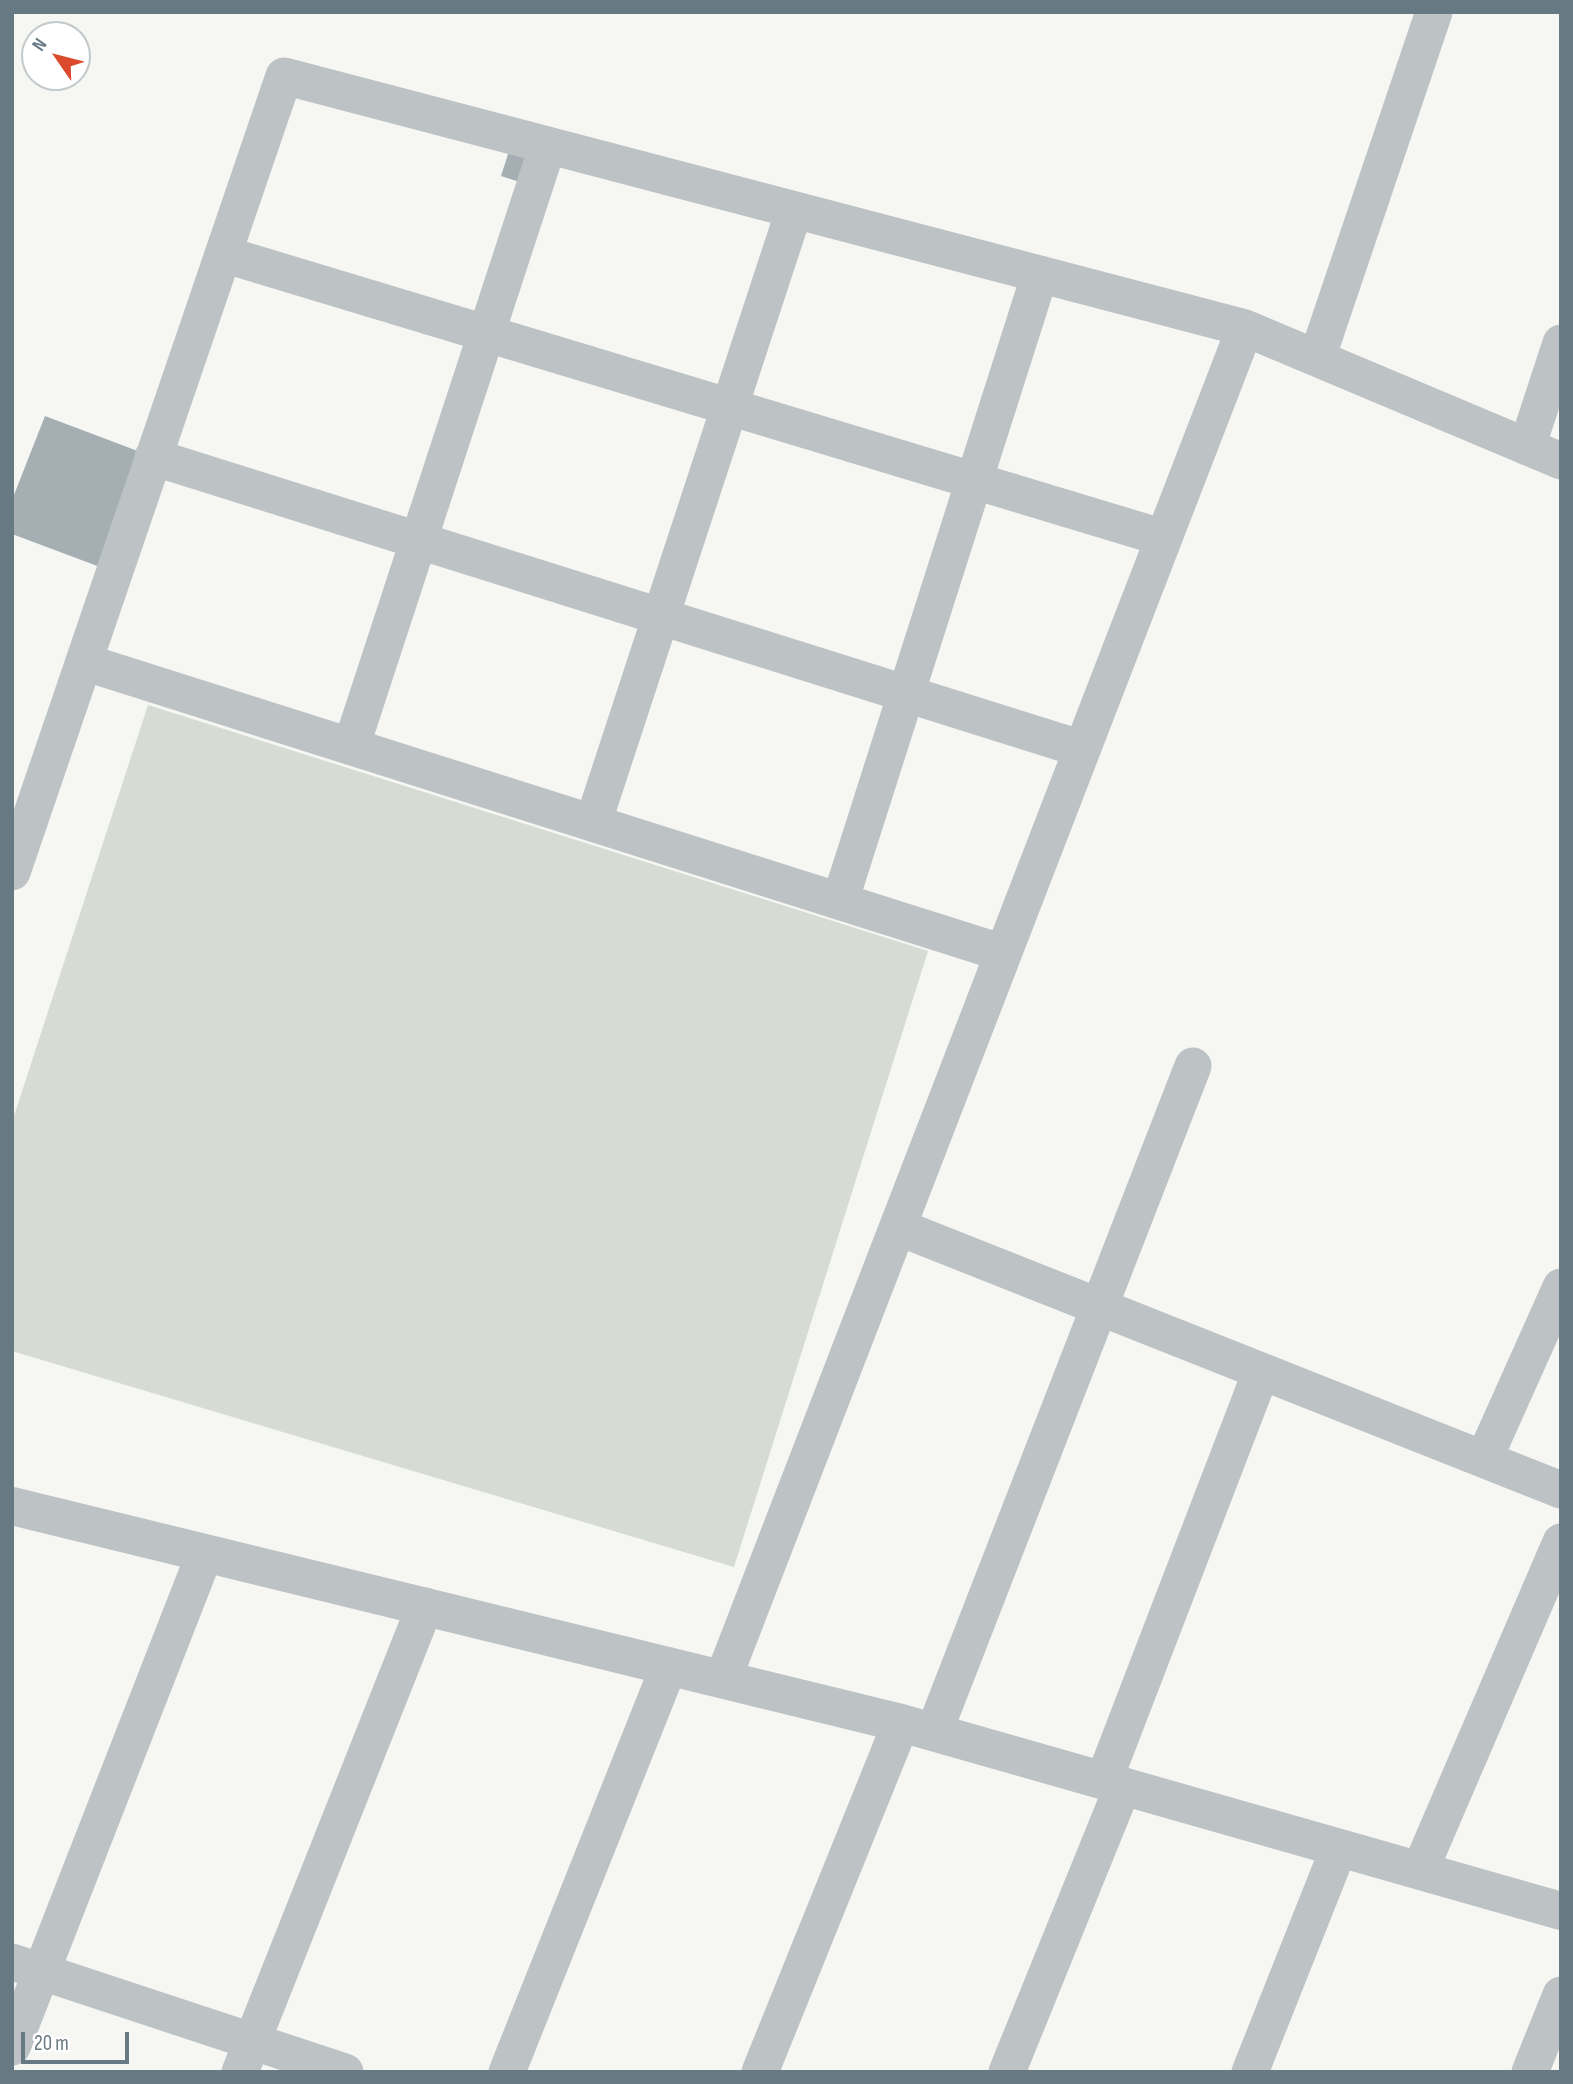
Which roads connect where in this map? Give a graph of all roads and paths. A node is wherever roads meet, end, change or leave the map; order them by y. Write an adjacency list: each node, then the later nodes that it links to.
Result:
1 (1434, 12): 9 (street)
2 (548, 145): 4 (street); 5 (street); 7 (street)
3 (790, 223): 10 (street)
4 (223, 254): 7 (street); 12 (street)
5 (1040, 274): 6 (street); 14 (street)
6 (1245, 328): 9 (street); 15 (street)
7 (486, 334): 10 (street); 16 (street)
8 (1561, 343): 11 (street)
9 (1317, 358): 11 (street)
10 (730, 407): 14 (street); 17 (street)
11 (1527, 447): 13 (street)
12 (153, 457): 16 (street); 18 (street)
13 (1561, 461)
14 (974, 481): 15 (street); 19 (street)
15 (1164, 538): 21 (street)
16 (418, 541): 17 (street); 20 (street)
17 (660, 617): 19 (street); 22 (street)
18 (84, 662): 20 (street); 23 (street)
19 (906, 694): 21 (street); 24 (street)
20 (351, 747): 22 (street)
21 (1082, 749): 25 (street)
22 (593, 823): 24 (street)
23 (12, 872)
24 (840, 901): 25 (street)
25 (1003, 953): 27 (street)
26 (1193, 1066): 29 (street)
27 (898, 1227): 29 (street); 38 (street)
28 (1561, 1287): 31 (street)
29 (1099, 1307): 30 (street); 39 (street)
30 (1261, 1372): 31 (street); 40 (street)
31 (1484, 1460): 32 (street)
32 (1561, 1490)
33 (12, 1506): 35 (street)
34 (1561, 1542): 42 (street)
35 (205, 1553): 36 (street); 44 (street)
36 (425, 1606): 37 (street); 47 (street)
37 (669, 1666): 38 (street); 49 (street)
38 (723, 1679): 39 (street)
39 (917, 1727): 40 (street); 50 (street)
40 (1113, 1783): 41 (street); 51 (street)
41 (1339, 1848): 42 (street); 52 (street)
42 (1420, 1870): 43 (street)
43 (1561, 1911)
44 (27, 1967): 46 (street); 47 (street)
45 (1561, 1995): 53 (street)
46 (12, 2047)
47 (246, 2056): 48 (street)
48 (345, 2072)
49 (507, 2072)
50 (760, 2072)
51 (1007, 2072)
52 (1250, 2072)
53 (1530, 2072)

